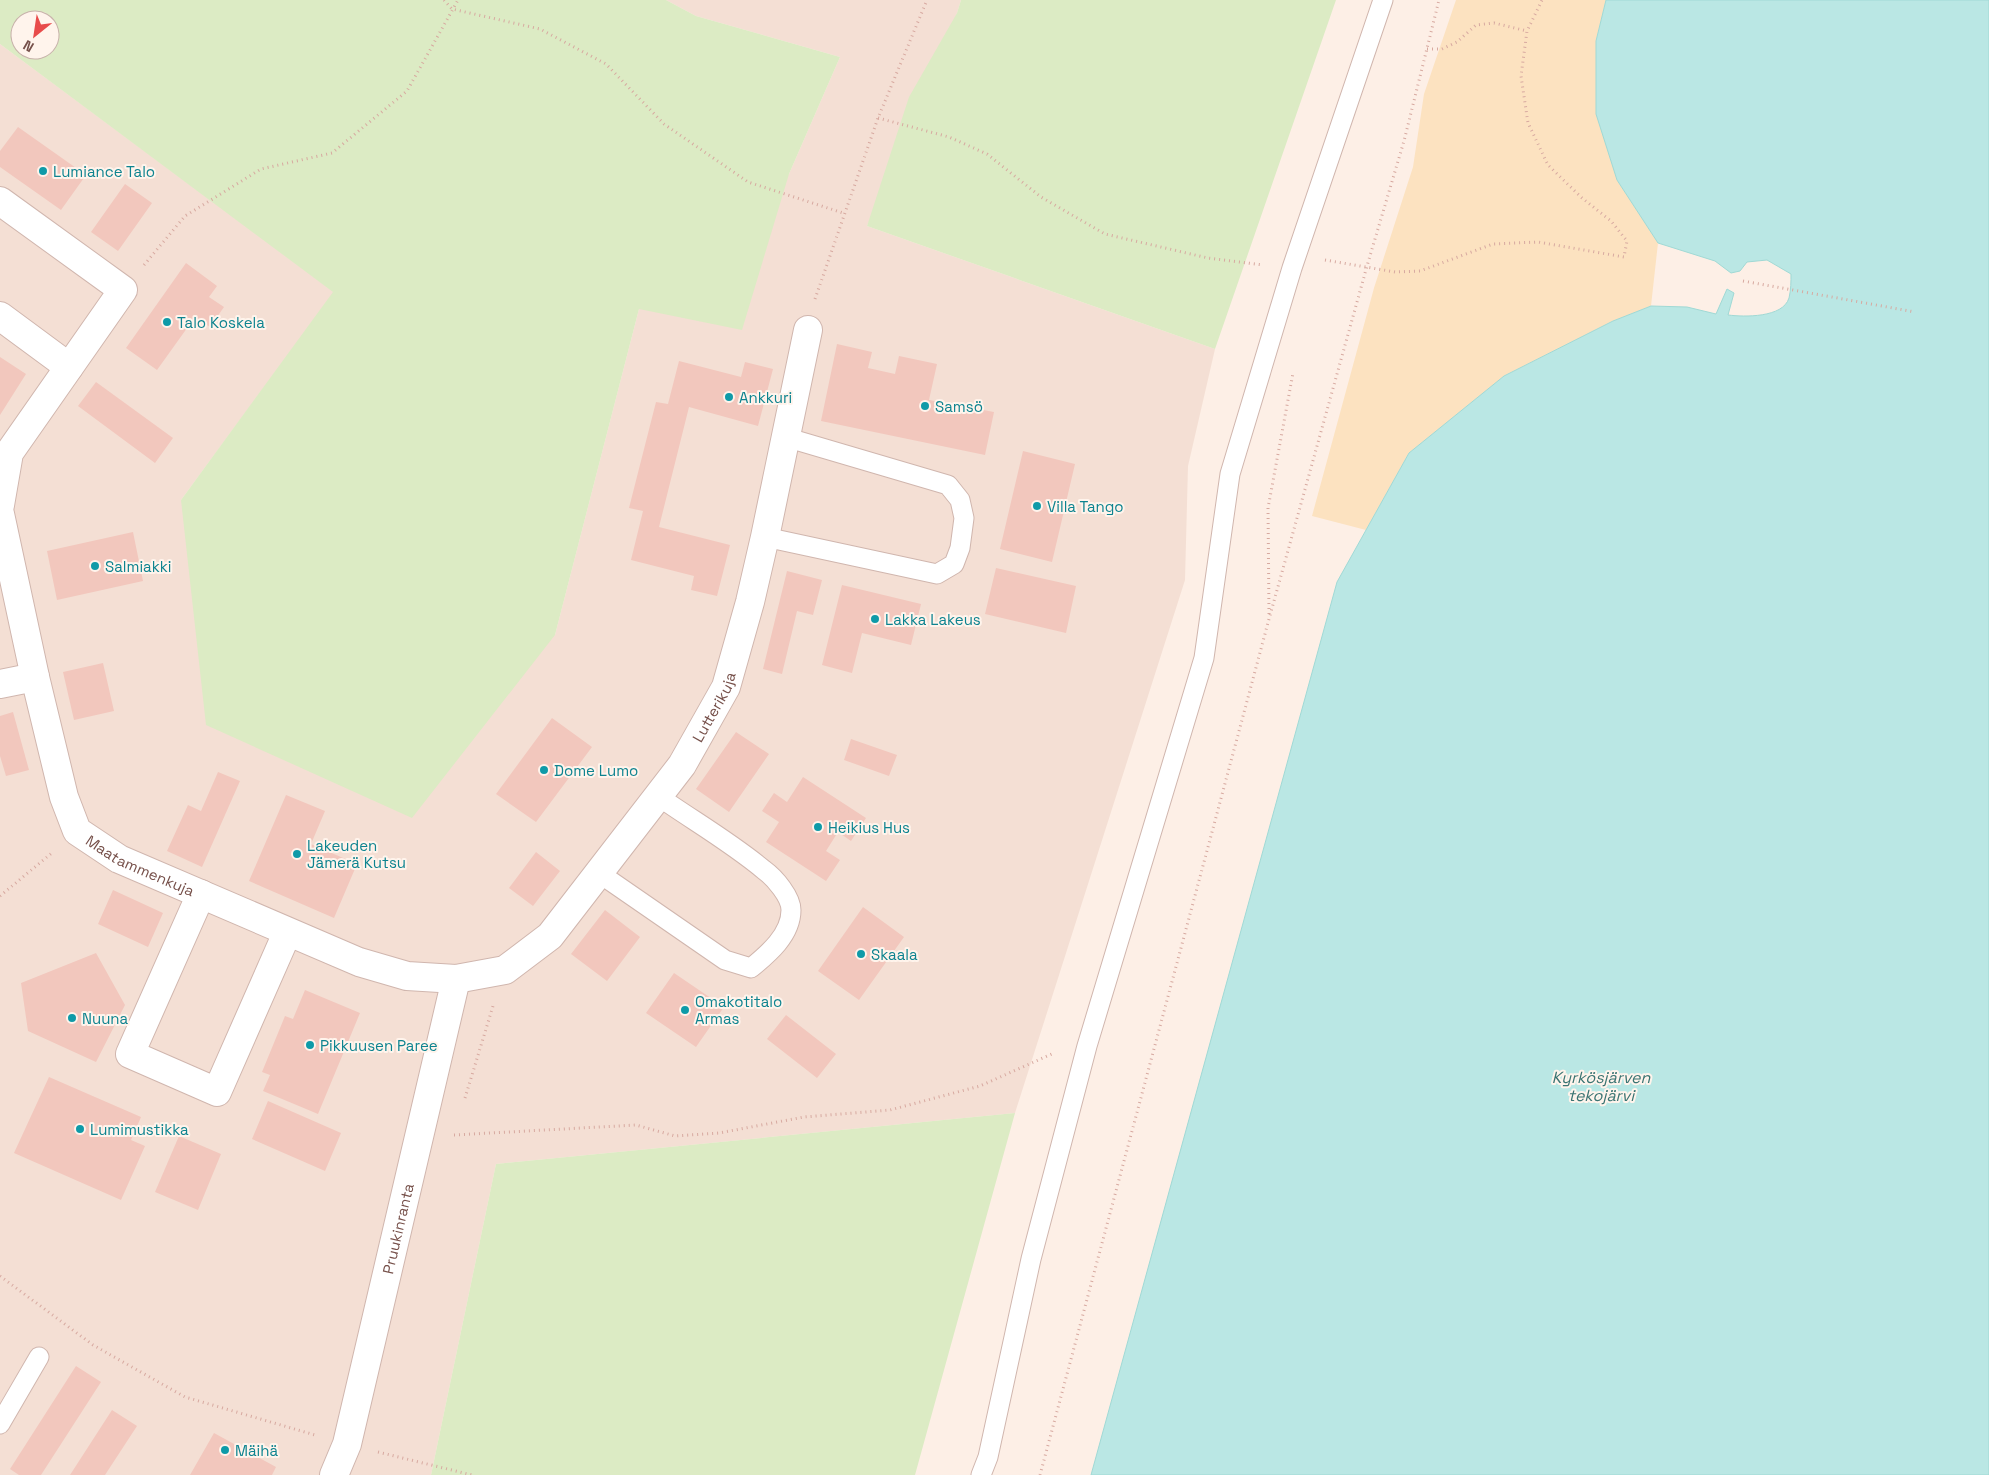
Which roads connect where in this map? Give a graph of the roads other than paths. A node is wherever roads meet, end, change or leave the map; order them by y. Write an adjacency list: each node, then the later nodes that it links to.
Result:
1 (1383, 0): 21 (lane)
2 (0, 201): 5 (street)
3 (0, 316): 5 (street)
4 (808, 330): 6 (street, Lutterikuja)
5 (69, 367): 7 (street)
6 (785, 437): 9 (street, Lutterikuja); 9 (lane)
7 (0, 505)
8 (0, 514): 10 (street, Maatammenkuja)
9 (765, 537): 13 (street, Lutterikuja)
10 (8, 590): 11 (street, Maatammenkuja)
11 (35, 677): 12 (street); 15 (street, Maatammenkuja)
12 (0, 684)
13 (658, 796): 14 (street, Lutterikuja); 14 (lane)
14 (599, 873): 17 (street, Lutterikuja)
15 (201, 894): 16 (street, Maatammenkuja); 16 (street)
16 (287, 933): 17 (street, Maatammenkuja)
17 (456, 979): 20 (street, Pruukinranta)
18 (39, 1357): 19 (lane)
19 (0, 1424)
20 (334, 1475)
21 (982, 1475)

